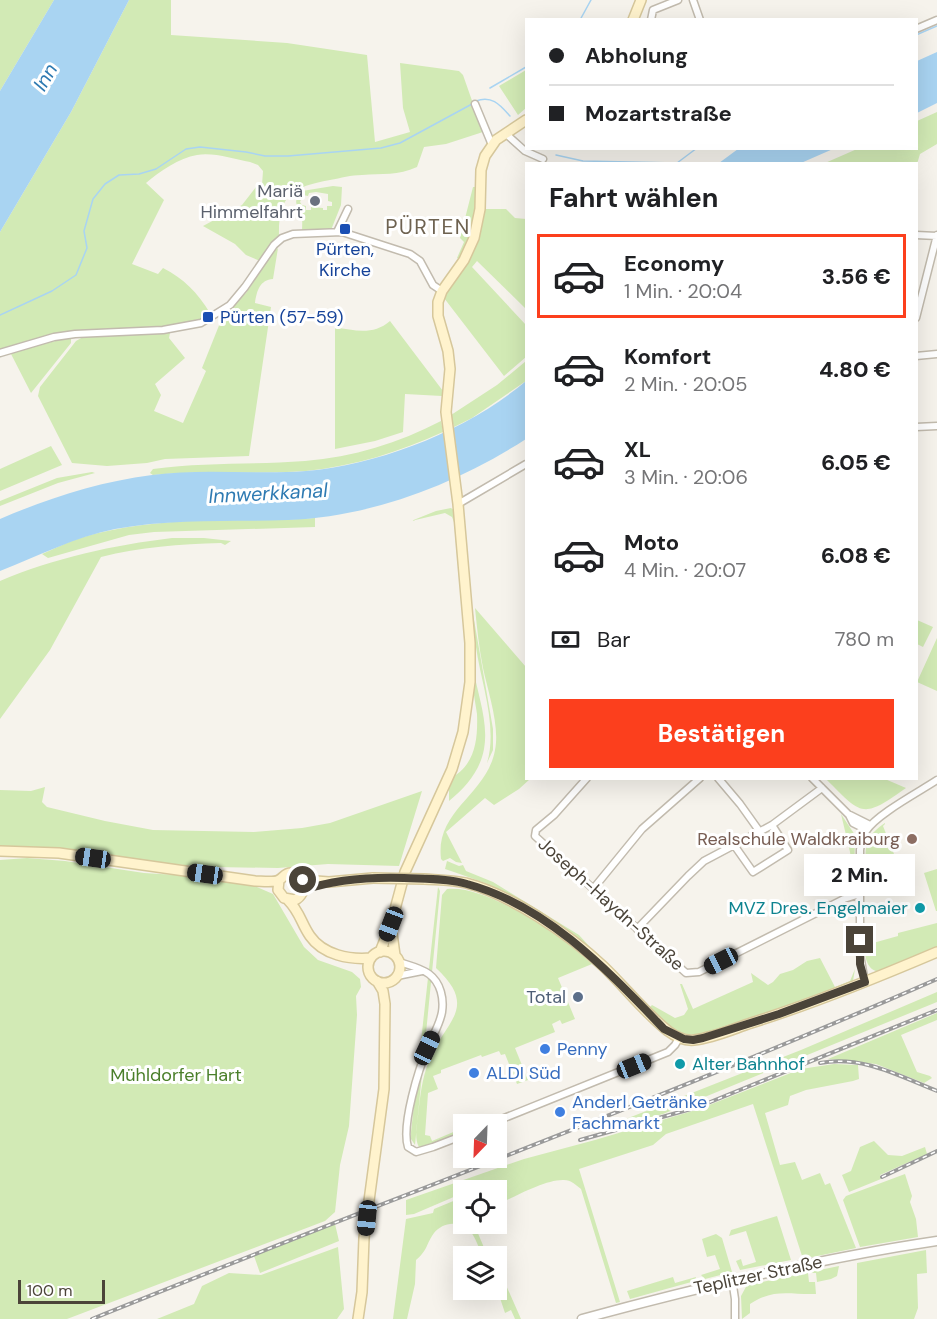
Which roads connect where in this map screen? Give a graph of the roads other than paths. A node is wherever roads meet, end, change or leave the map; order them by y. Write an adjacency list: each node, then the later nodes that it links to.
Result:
1 (641, 0): 4 (main road)
2 (678, 0): 5 (street)
3 (693, 0): 6 (street)
4 (634, 18)
5 (651, 18)
6 (699, 18)
7 (937, 20): 8 (street)
8 (918, 28)
9 (476, 104): 12 (street)
10 (525, 121): 11 (main road)
11 (505, 133): 12 (main road); 13 (street)
12 (492, 145): 18 (main road)
13 (543, 159)
14 (348, 209): 15 (street)
15 (337, 231): 18 (street); 20 (street)
16 (937, 235): 17 (street); 19 (street)
17 (918, 236)
18 (442, 291): 26 (main road)
19 (918, 310)
20 (0, 353)
21 (937, 354): 22 (street)
22 (918, 356)
23 (937, 426): 24 (street)
24 (918, 427)
25 (525, 465): 26 (street)
26 (459, 500): 51 (main road)
27 (585, 780): 45 (street, Joseph-Haydn-Straße)
28 (698, 780): 45 (street)
29 (720, 780): 37 (street)
30 (814, 780): 32 (street)
31 (937, 780): 36 (street)
32 (822, 789): 33 (street); 35 (street)
33 (849, 815): 34 (street); 36 (street)
34 (853, 823): 36 (street); 38 (street)
35 (772, 825): 37 (street); 39 (street)
36 (868, 828): 38 (street)
37 (760, 832): 39 (street)
38 (862, 841): 48 (street)
39 (734, 845): 52 (street)
40 (0, 851): 43 (main road)
41 (279, 880): 42 (main road); 43 (main road); 47 (main road)
42 (303, 880): 44 (main road); 46 (main road)
43 (255, 881): 47 (main road)
44 (329, 882): 46 (main road); 64 (main road, bridge)
45 (593, 889): 52 (street, Joseph-Haydn-Straße)
46 (303, 893): 49 (main road); 50 (main road)
47 (279, 894): 49 (main road)
48 (860, 894): 52 (street, Joseph-Haydn-Straße); 62 (street)
49 (288, 900): 50 (main road)
50 (300, 914): 55 (main road)
51 (391, 924): 53 (main road); 57 (main road)
52 (638, 929)
53 (380, 952): 56 (main road); 57 (main road)
54 (937, 952): 62 (main road)
55 (349, 958): 56 (main road); 59 (main road)
56 (371, 958): 59 (main road)
57 (397, 958): 58 (street); 60 (main road)
58 (423, 971): 60 (street); 66 (street)
59 (369, 973): 61 (main road)
60 (394, 979): 61 (main road); 63 (main road)
61 (377, 981): 63 (main road)
62 (865, 982): 64 (main road)
63 (385, 1004): 69 (main road)
64 (679, 1038): 65 (street)
65 (507, 1117)
66 (453, 1140)
67 (937, 1241): 68 (street, Teplitzer Straße)
68 (732, 1279): 72 (street, Teplitzer Straße); 73 (street)
69 (362, 1292): 70 (main road); 71 (main road)
70 (358, 1319)
71 (366, 1319)
72 (582, 1319)
73 (735, 1319)

